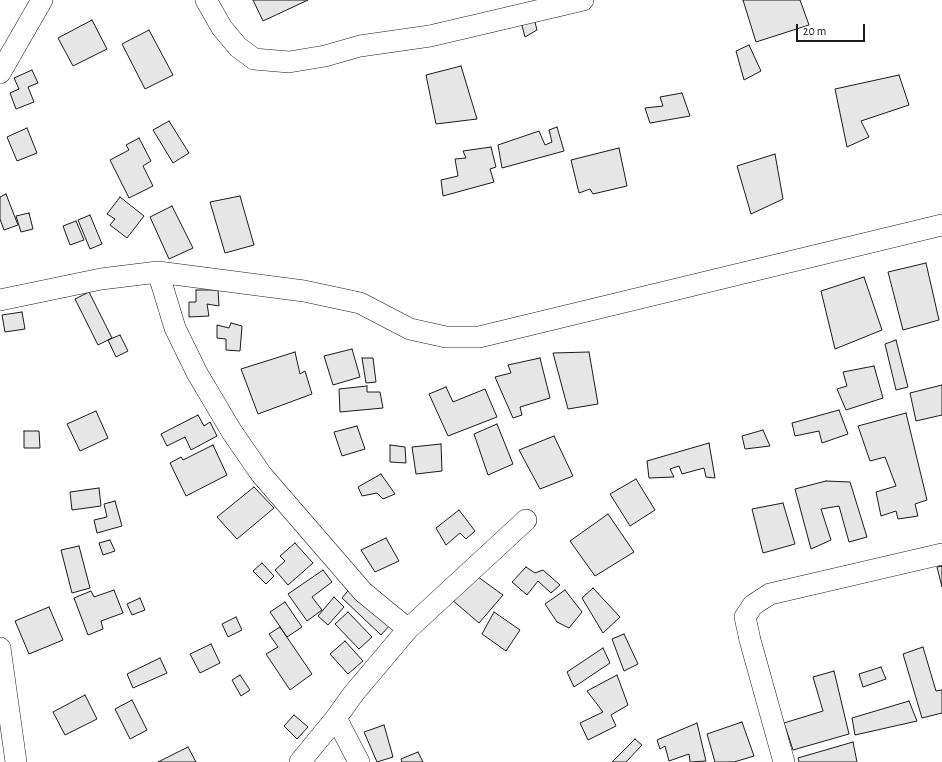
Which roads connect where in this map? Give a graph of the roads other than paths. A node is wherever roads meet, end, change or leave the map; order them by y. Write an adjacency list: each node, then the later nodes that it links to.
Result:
1 (42, 0): 4 (street)
2 (206, 0): 3 (street)
3 (583, 0)
4 (0, 73)
5 (942, 225): 6 (street)
6 (158, 272): 7 (street); 10 (street)
7 (0, 300)
8 (526, 520): 10 (street)
9 (942, 554): 16 (street)
10 (408, 629): 12 (street)
11 (0, 648): 13 (street)
12 (336, 718): 14 (street); 15 (street)
13 (9, 751)
14 (300, 762)
15 (359, 762)
16 (784, 762)

